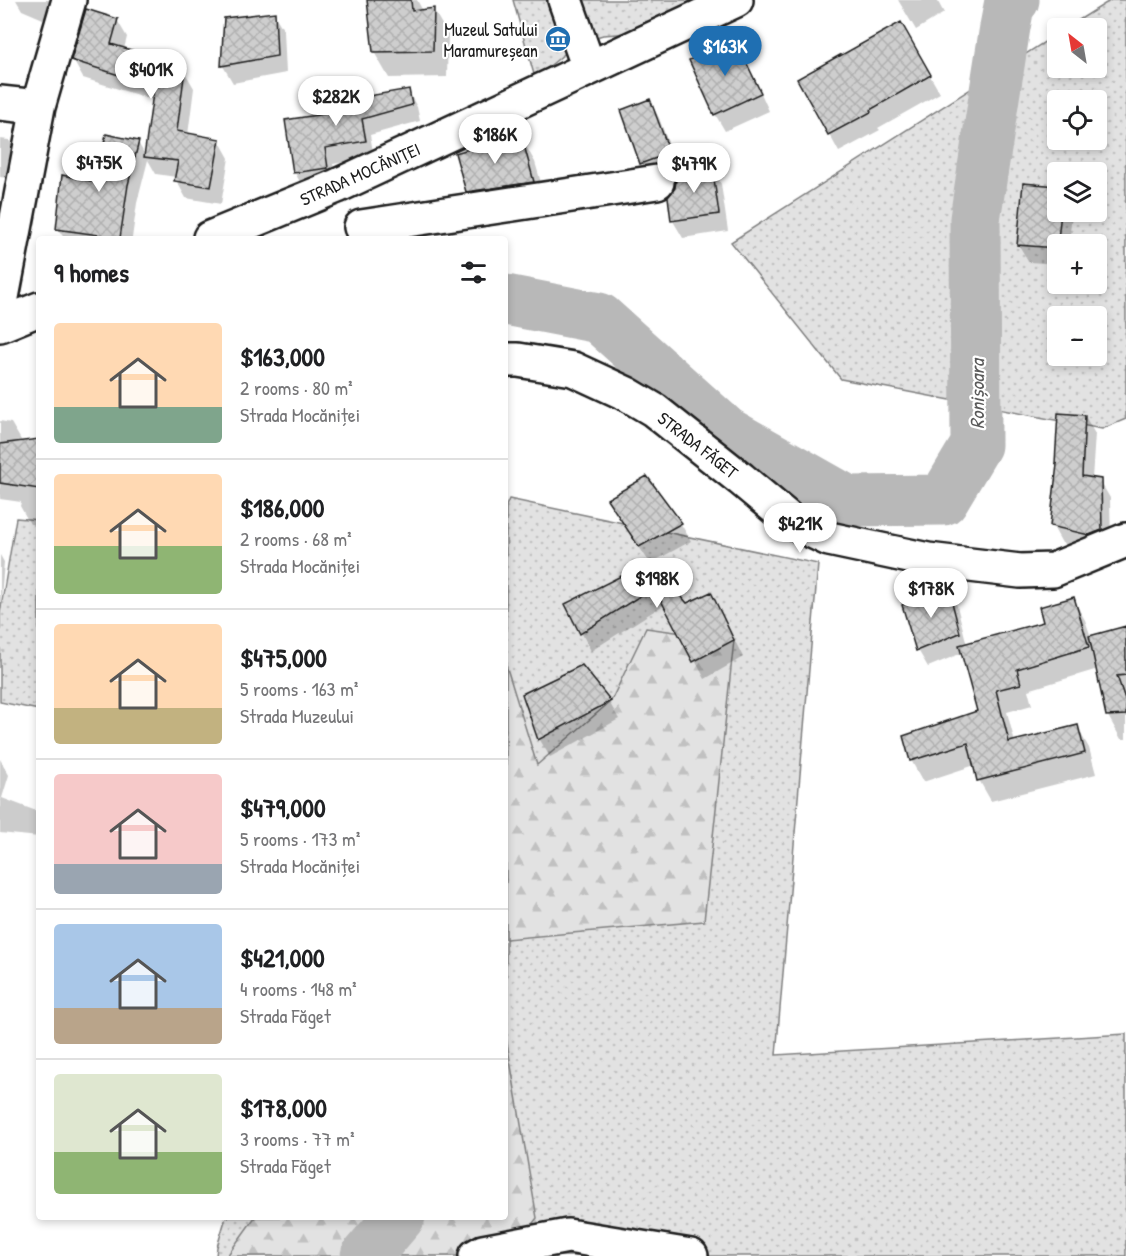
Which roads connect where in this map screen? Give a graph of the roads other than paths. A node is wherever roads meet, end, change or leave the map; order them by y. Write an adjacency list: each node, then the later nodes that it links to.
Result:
1 (69, 0): 6 (street)
2 (565, 0): 4 (street)
3 (736, 0): 4 (street, STRADA MOCĂNIȚEI)
4 (589, 68): 8 (street, STRADA MOCĂNIȚEI)
5 (0, 103): 6 (street)
6 (38, 107): 11 (street)
7 (657, 182): 9 (street)
8 (337, 186): 9 (street); 10 (street, STRADA MOCĂNIȚEI)
9 (364, 233)
10 (215, 236)
11 (0, 308)
12 (36, 310): 13 (street)
13 (0, 325)
14 (508, 360): 15 (street, STRADA FĂGET)
15 (1126, 540)
16 (476, 1256): 17 (street)
17 (691, 1256)

